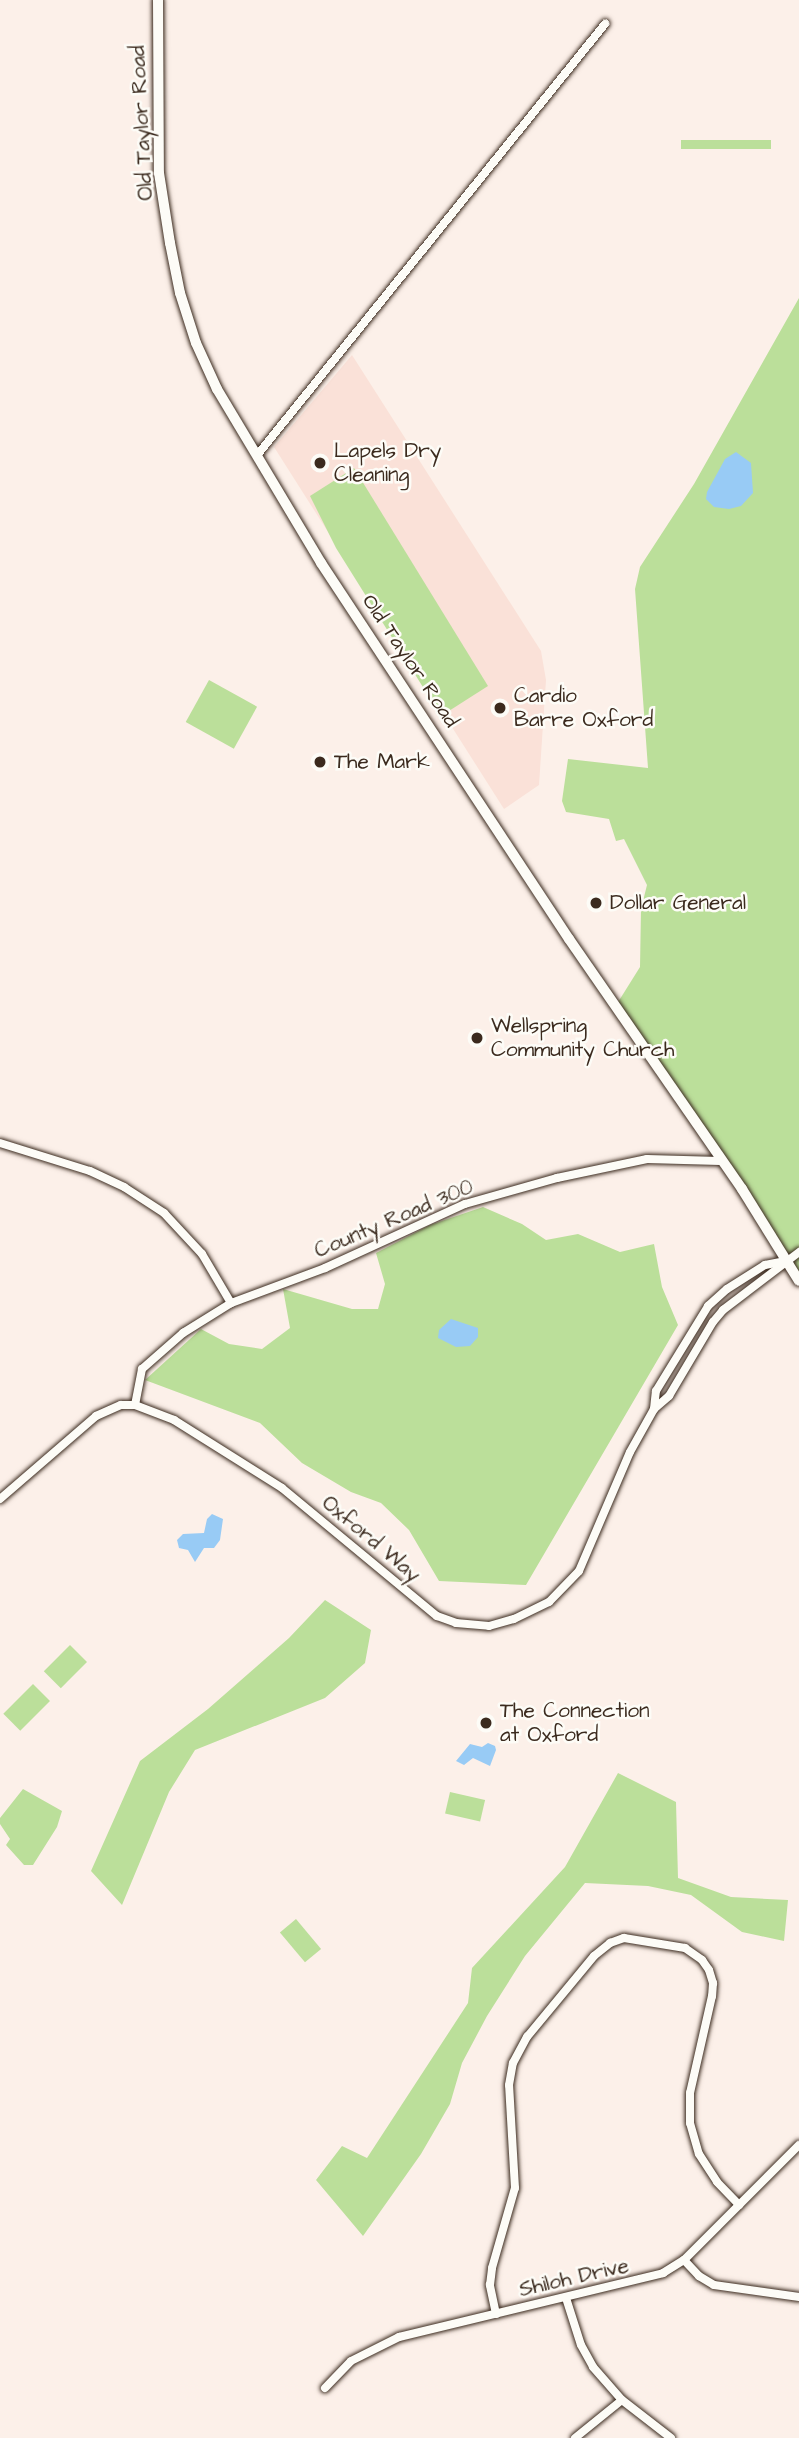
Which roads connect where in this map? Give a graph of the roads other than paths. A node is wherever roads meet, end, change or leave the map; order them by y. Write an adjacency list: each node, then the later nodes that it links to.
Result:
1 (158, 0): 3 (street, Old Taylor Road)
2 (605, 24): 3 (street)
3 (258, 454): 5 (street, Old Taylor Road)
4 (0, 1143): 9 (street)
5 (720, 1161): 7 (street, Old Taylor Road); 9 (street, County Road 300)
6 (799, 1252): 7 (street)
7 (789, 1261): 8 (street, Old Taylor Road); 11 (street, Oxford Way); 11 (street, Oxford Way)
8 (799, 1280)
9 (231, 1303): 10 (street, County Road 300)
10 (135, 1405): 11 (street, Oxford Way); 12 (street)
11 (654, 1409)
12 (0, 1499)
13 (799, 2145): 14 (street, Shiloh Drive)
14 (739, 2205): 15 (street, Shiloh Drive); 18 (street)
15 (684, 2260): 16 (street); 17 (street, Shiloh Drive)
16 (799, 2297)
17 (566, 2298): 18 (street, Shiloh Drive); 20 (street)
18 (496, 2314): 19 (street, Shiloh Drive)
19 (325, 2388)
20 (622, 2400): 21 (street); 22 (street)
21 (575, 2438)
22 (671, 2438)

